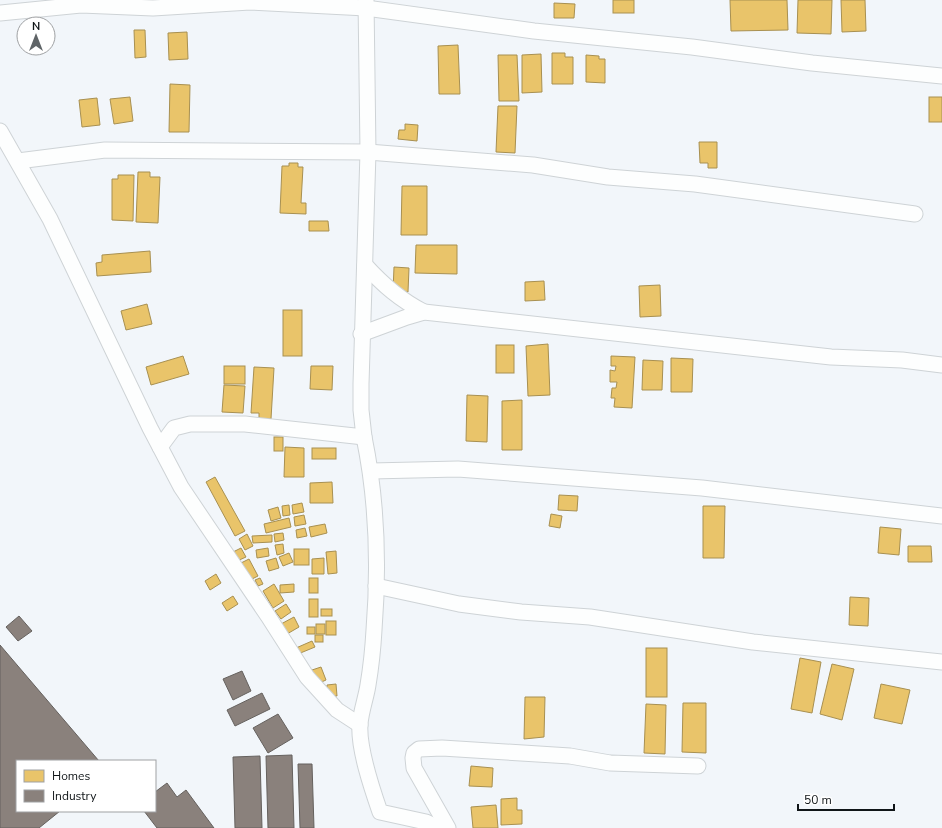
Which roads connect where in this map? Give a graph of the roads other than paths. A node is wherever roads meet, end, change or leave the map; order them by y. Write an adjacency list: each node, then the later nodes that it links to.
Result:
1 (366, 4): 2 (street); 3 (street); 5 (street)
2 (0, 14)
3 (942, 76)
4 (0, 131): 6 (street)
5 (368, 152): 6 (street); 7 (street); 8 (street)
6 (18, 161): 13 (street)
7 (915, 214)
8 (365, 265): 9 (street); 10 (street)
9 (424, 312): 10 (street); 11 (street)
10 (361, 334): 12 (street)
11 (942, 365)
12 (364, 437): 13 (street); 14 (street)
13 (160, 447): 18 (street)
14 (371, 471): 15 (street); 16 (street)
15 (942, 516)
16 (376, 586): 17 (street); 18 (street)
17 (942, 662)
18 (360, 724): 20 (street)
19 (698, 766): 21 (street)
20 (439, 828)
21 (448, 828)

